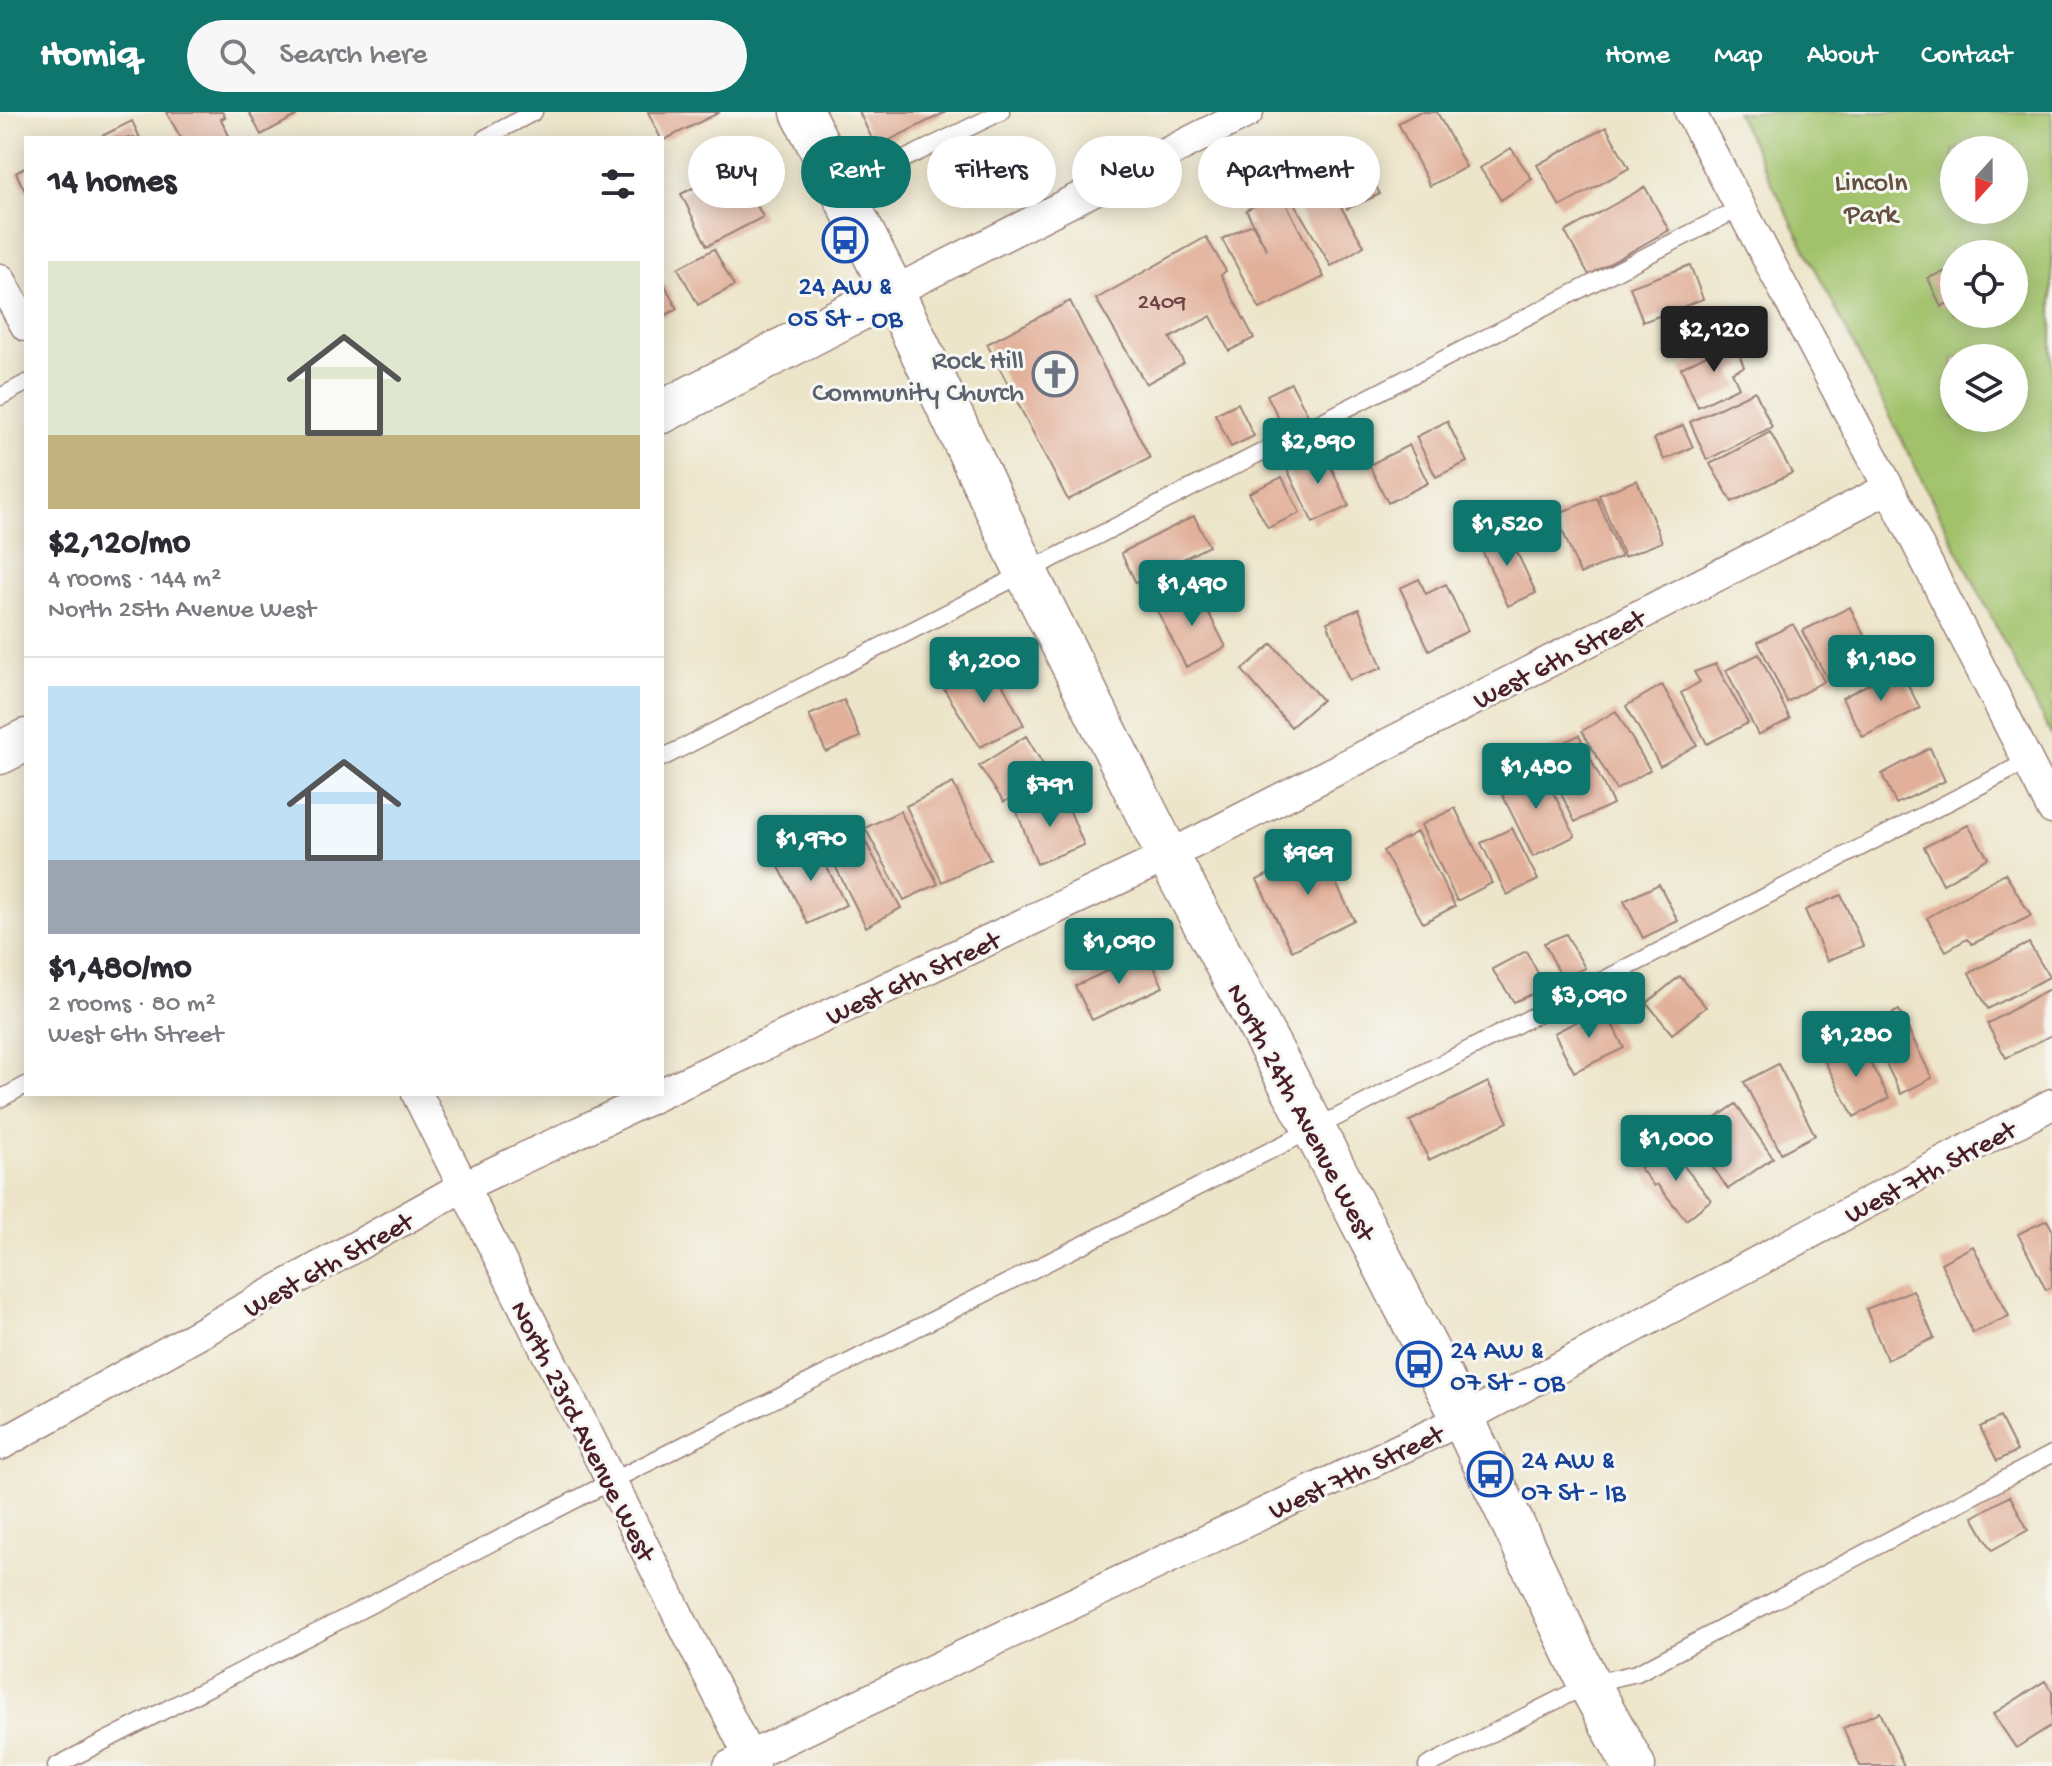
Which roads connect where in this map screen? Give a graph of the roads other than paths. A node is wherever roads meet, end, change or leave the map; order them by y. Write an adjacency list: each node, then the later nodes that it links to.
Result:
1 (534, 112): 6 (lane)
2 (802, 112): 7 (street, North 24th Avenue West)
3 (1001, 112): 8 (lane)
4 (1248, 112): 12 (street)
5 (1690, 112): 10 (street)
6 (489, 136)
7 (814, 136)
8 (911, 155)
9 (851, 208): 12 (street, North 24th Avenue West)
10 (1740, 208): 17 (street); 18 (lane)
11 (0, 279): 13 (street)
12 (893, 292): 16 (street); 18 (street, North 24th Avenue West)
13 (24, 322)
14 (24, 384): 15 (lane)
15 (0, 397)
16 (664, 411)
17 (1889, 488): 22 (street); 24 (street, West 6th Street)
18 (1026, 572): 21 (lane); 24 (street, North 24th Avenue West)
19 (24, 741): 20 (street)
20 (0, 753)
21 (664, 757)
22 (2028, 761): 23 (street); 31 (lane)
23 (2052, 809)
24 (1168, 856): 26 (street, West 6th Street); 31 (street, North 24th Avenue West)
25 (24, 1086): 29 (lane)
26 (664, 1093)
27 (418, 1096): 32 (street, North 23rd Avenue West)
28 (657, 1096): 32 (street, West 6th Street)
29 (0, 1099)
30 (2052, 1104): 33 (street, West 7th Street)
31 (1314, 1129): 33 (street, North 24th Avenue West); 36 (lane)
32 (462, 1187): 34 (street, West 6th Street); 36 (street, North 23rd Avenue West)
33 (1463, 1419): 37 (street, North 24th Avenue West); 38 (street, West 7th Street)
34 (0, 1445)
35 (2052, 1454): 37 (lane)
36 (610, 1482): 38 (street, North 23rd Avenue West); 39 (lane)
37 (1589, 1684): 40 (lane); 41 (street, North 24th Avenue West)
38 (744, 1763)
39 (56, 1766)
40 (1427, 1766)
41 (1634, 1766)

